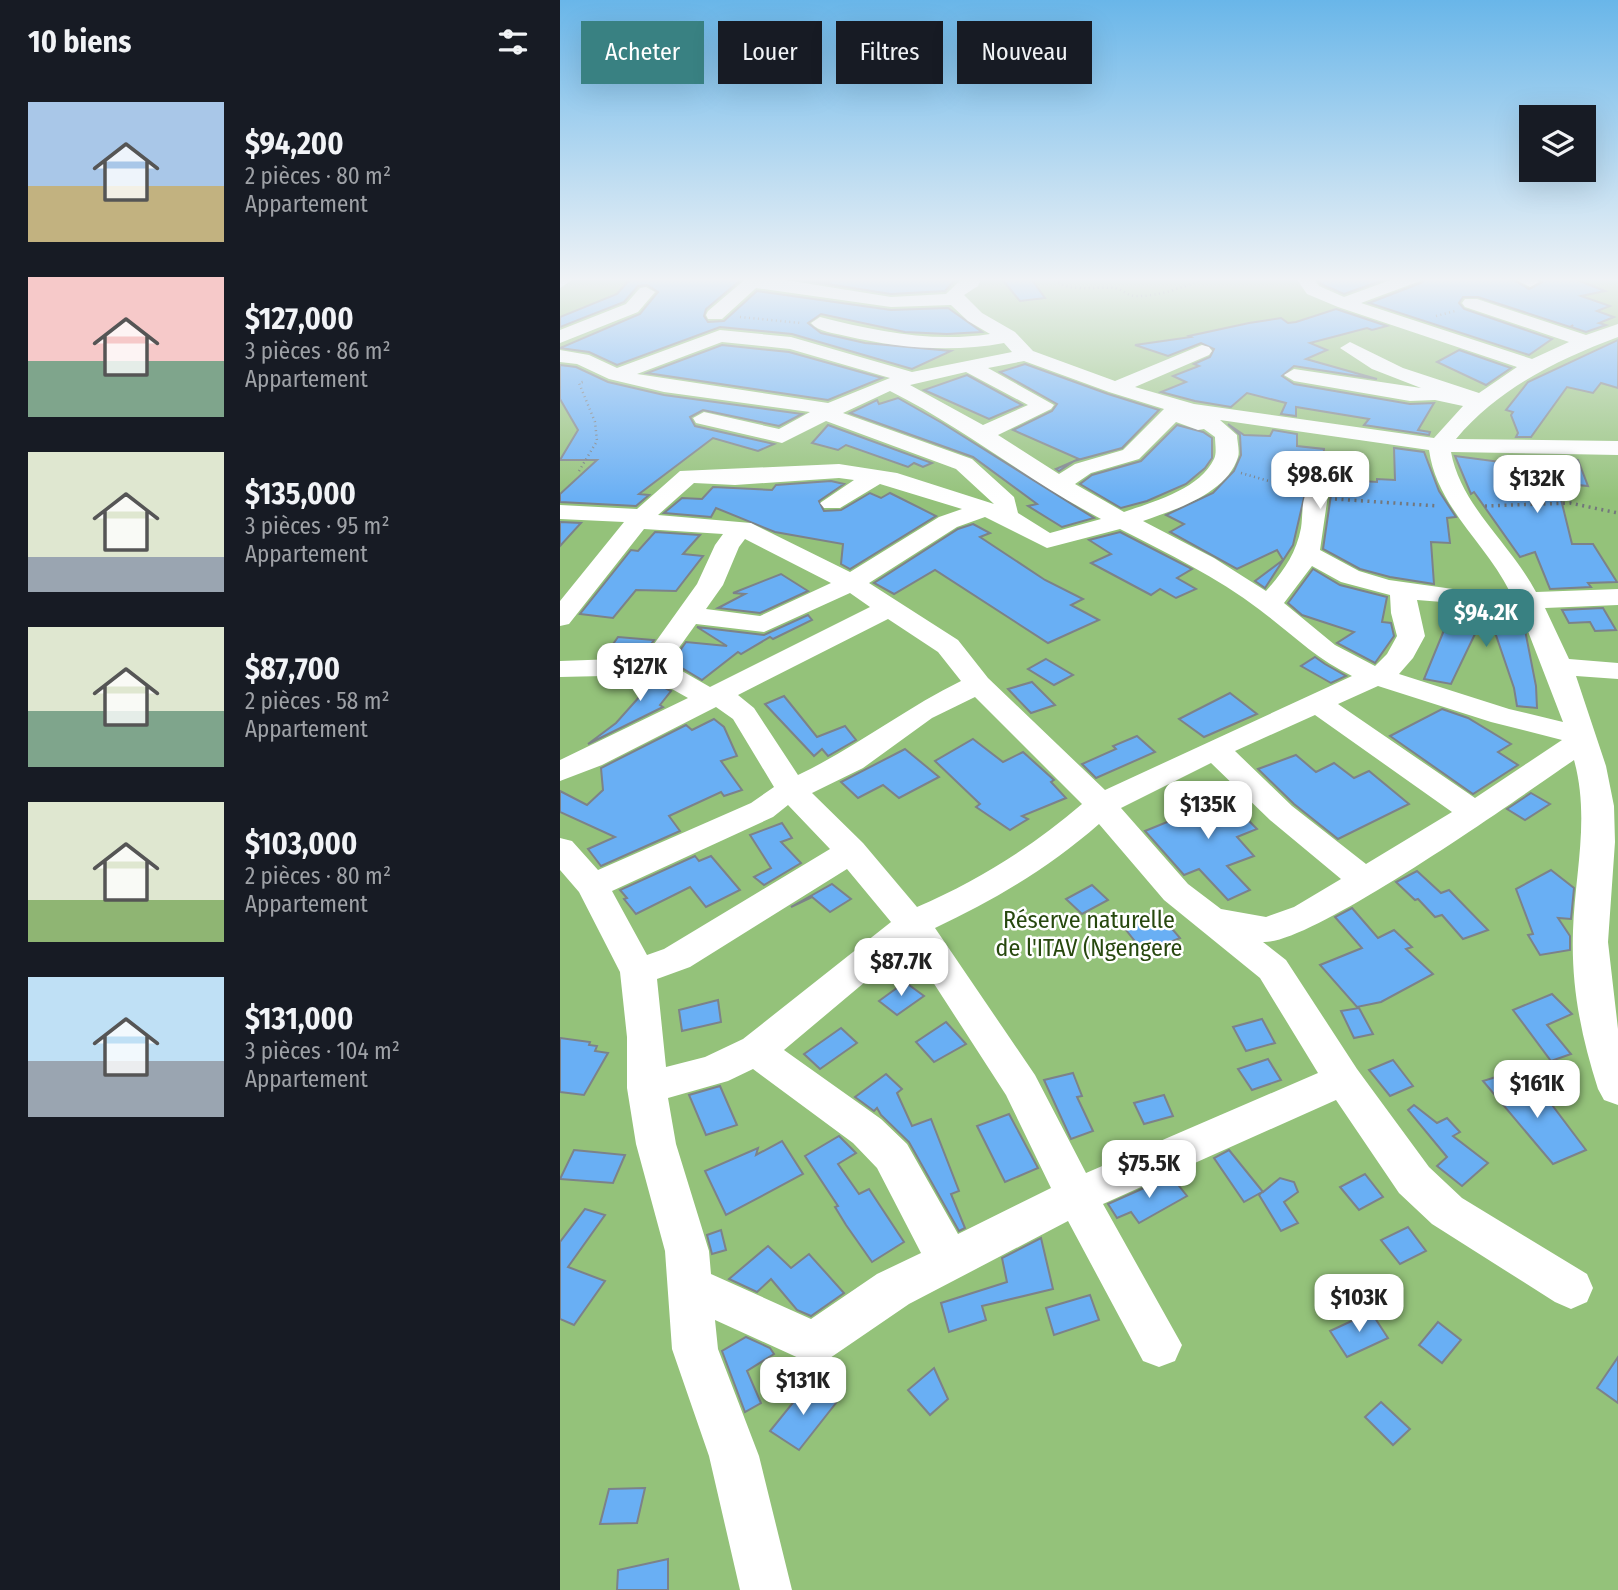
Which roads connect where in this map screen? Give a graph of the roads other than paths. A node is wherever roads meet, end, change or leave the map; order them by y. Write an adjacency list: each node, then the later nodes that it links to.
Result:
1 (679, 351): 12 (street)
2 (821, 351): 14 (street)
3 (1022, 351): 9 (street)
4 (1202, 351): 15 (street)
5 (1354, 351): 16 (street)
6 (1489, 351): 11 (street)
7 (1565, 351): 11 (street)
8 (561, 352): 12 (street)
9 (1026, 355): 10 (street); 15 (street)
10 (968, 365): 14 (street); 21 (street)
11 (1531, 365): 16 (street)
12 (616, 375): 17 (street)
13 (1294, 375): 16 (street)
14 (903, 382): 17 (street); 21 (street)
15 (1116, 388): 18 (street)
16 (1482, 400): 22 (street)
17 (831, 410): 19 (street); 24 (street)
18 (1192, 410): 20 (street); 22 (street)
19 (704, 418)
20 (1216, 427): 26 (street); 32 (street)
21 (979, 435): 26 (street)
22 (1440, 445): 23 (street); 38 (street)
23 (1618, 448)
24 (953, 458): 25 (street); 30 (street)
25 (883, 477): 28 (street); 30 (street); 31 (street)
26 (1060, 485): 32 (street)
27 (1317, 495): 34 (street)
28 (832, 503)
29 (560, 512): 31 (street)
30 (995, 513): 32 (street); 35 (street)
31 (637, 521): 33 (street); 42 (street)
32 (1123, 521): 39 (street)
33 (742, 528): 35 (street); 41 (street)
34 (1309, 554): 36 (street); 39 (street)
35 (851, 583): 40 (street); 41 (street)
36 (1403, 588): 38 (street); 47 (street)
37 (1618, 597): 38 (street)
38 (1528, 603): 44 (street)
39 (1269, 604): 47 (street)
40 (891, 607): 48 (street); 49 (street)
41 (688, 615): 43 (street)
42 (560, 618)
43 (652, 666): 45 (street); 49 (street)
44 (1556, 666): 46 (street); 52 (street)
45 (560, 670)
46 (1618, 671)
47 (1372, 676): 50 (street); 52 (street)
48 (978, 684): 54 (street); 55 (street)
49 (716, 695): 53 (street); 54 (street)
50 (1318, 704): 51 (street); 56 (street)
51 (1215, 748): 55 (street); 60 (street)
52 (1593, 755): 56 (street); 59 (street)
53 (560, 771)
54 (792, 791): 58 (street); 61 (street)
55 (1101, 805): 62 (street); 63 (street)
56 (1475, 813): 60 (street)
57 (560, 849): 61 (street)
58 (851, 851): 63 (street); 64 (street)
59 (1609, 869): 68 (street)
60 (1364, 880): 62 (street)
61 (593, 886): 64 (street)
62 (1215, 920): 66 (street)
63 (913, 923): 65 (street); 69 (street)
64 (638, 972): 67 (street)
65 (757, 1050): 67 (street); 70 (street)
66 (1343, 1080): 69 (street); 72 (street)
67 (647, 1088): 71 (street)
68 (1618, 1089)
69 (1076, 1196): 70 (street); 73 (street)
70 (947, 1262): 71 (street)
71 (692, 1287): 74 (street)
72 (1571, 1288)
73 (1159, 1345)
74 (766, 1590)

